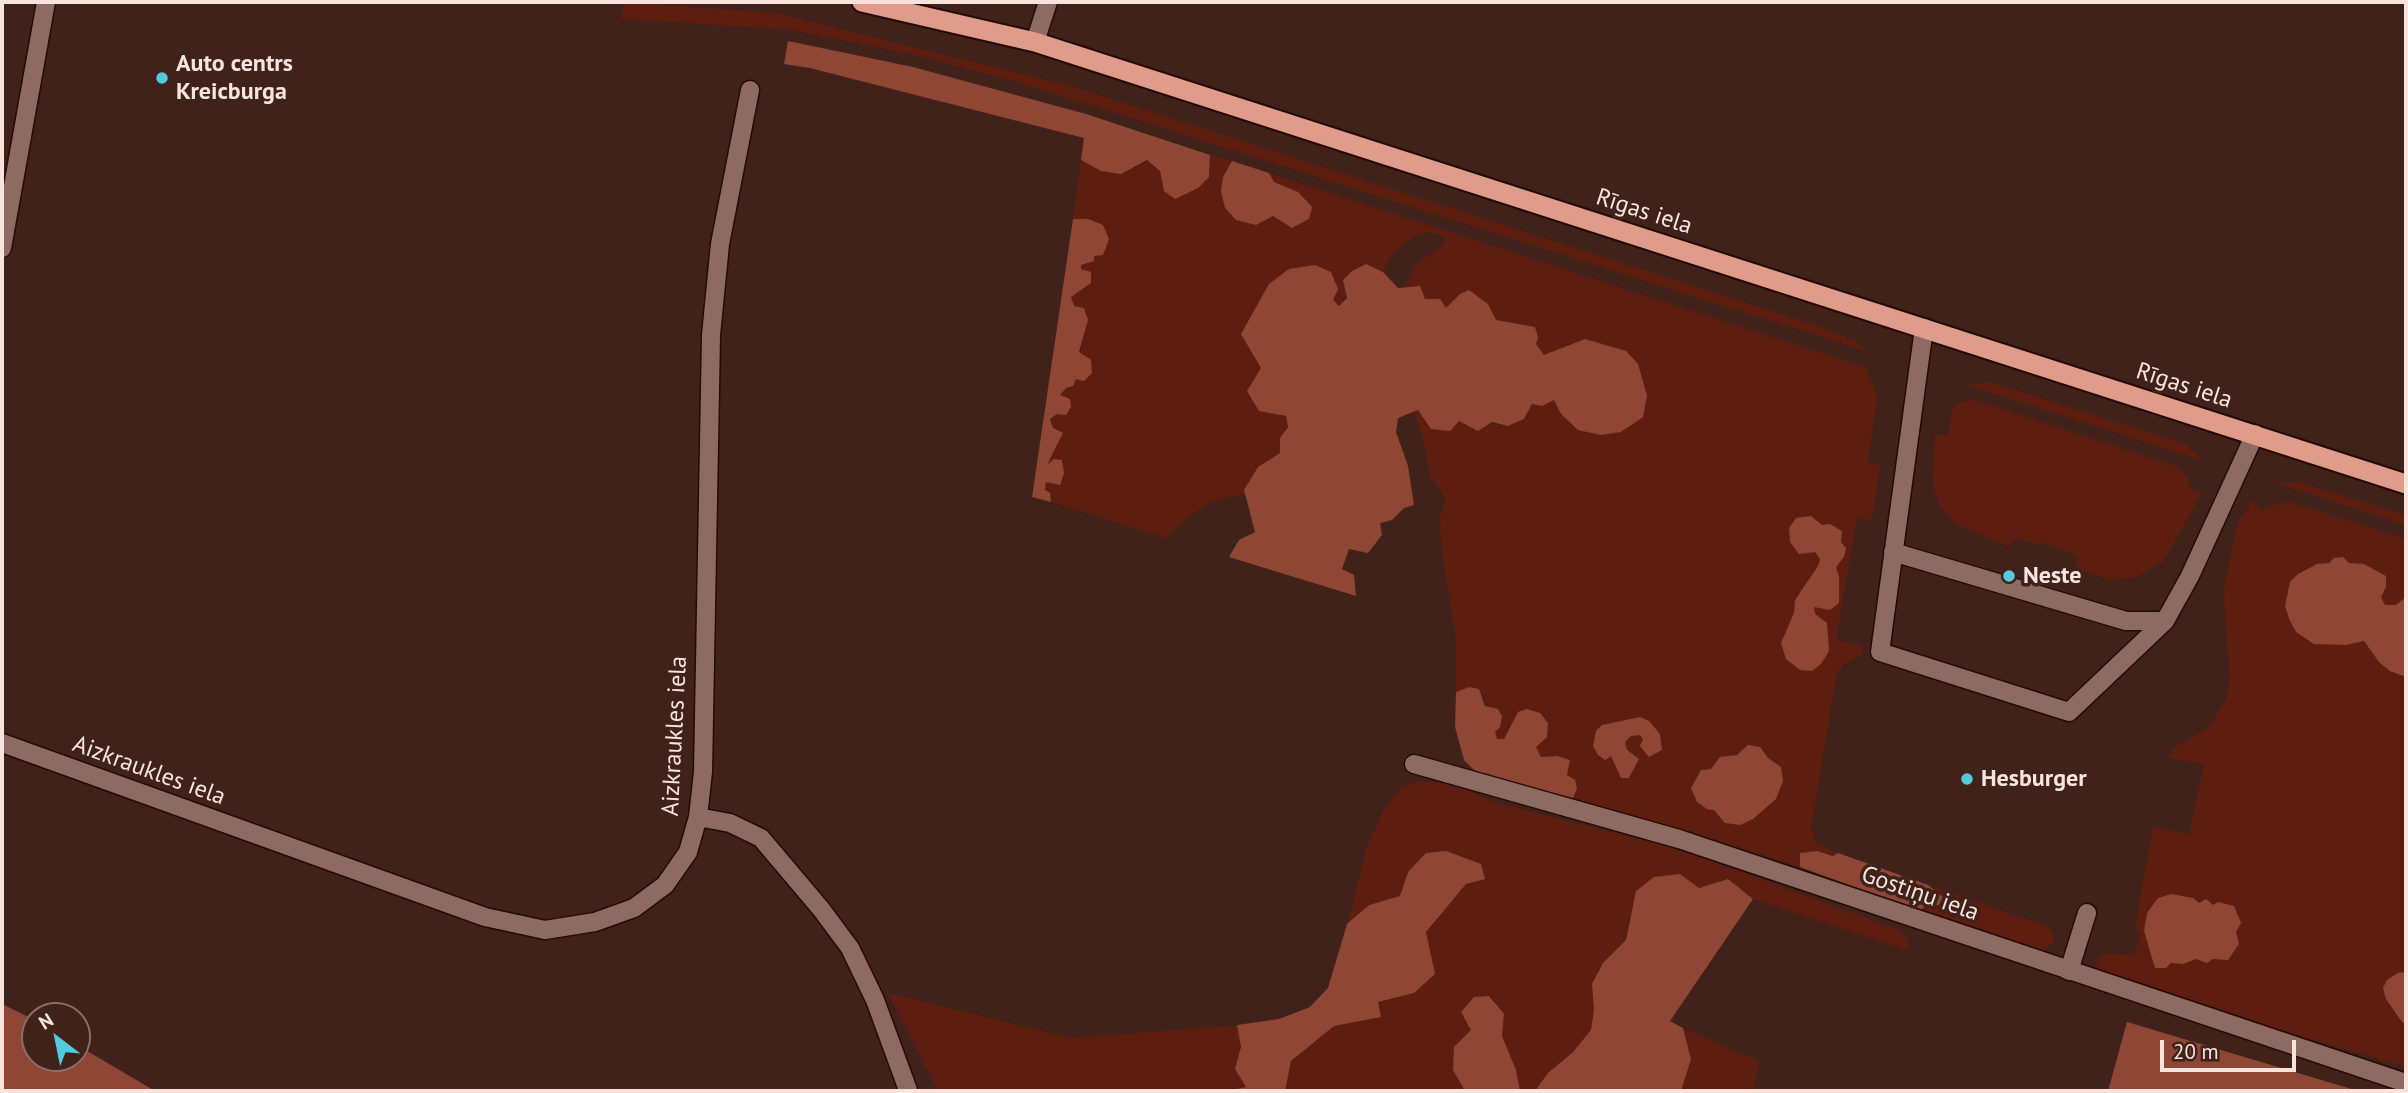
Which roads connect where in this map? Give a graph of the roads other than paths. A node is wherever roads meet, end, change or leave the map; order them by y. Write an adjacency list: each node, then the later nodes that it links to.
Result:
1 (46, 2): 6 (street)
2 (862, 2): 4 (highway, Rīgas iela)
3 (1048, 2): 4 (street)
4 (1035, 42): 7 (highway, Rīgas iela)
5 (750, 90): 14 (street, Aizkraukles iela)
6 (2, 248)
7 (1924, 328): 8 (highway, Rīgas iela); 10 (street)
8 (2255, 435): 9 (highway, Rīgas iela); 11 (street)
9 (2406, 484)
10 (1893, 552): 11 (street); 11 (street)
11 (2165, 621)
12 (2, 743): 14 (street, Aizkraukles iela)
13 (1415, 764): 16 (street, Gostiņu iela)
14 (698, 817): 18 (street)
15 (2087, 913): 16 (street)
16 (2069, 971): 17 (street, Gostiņu iela)
17 (2406, 1083)
18 (908, 1090)

